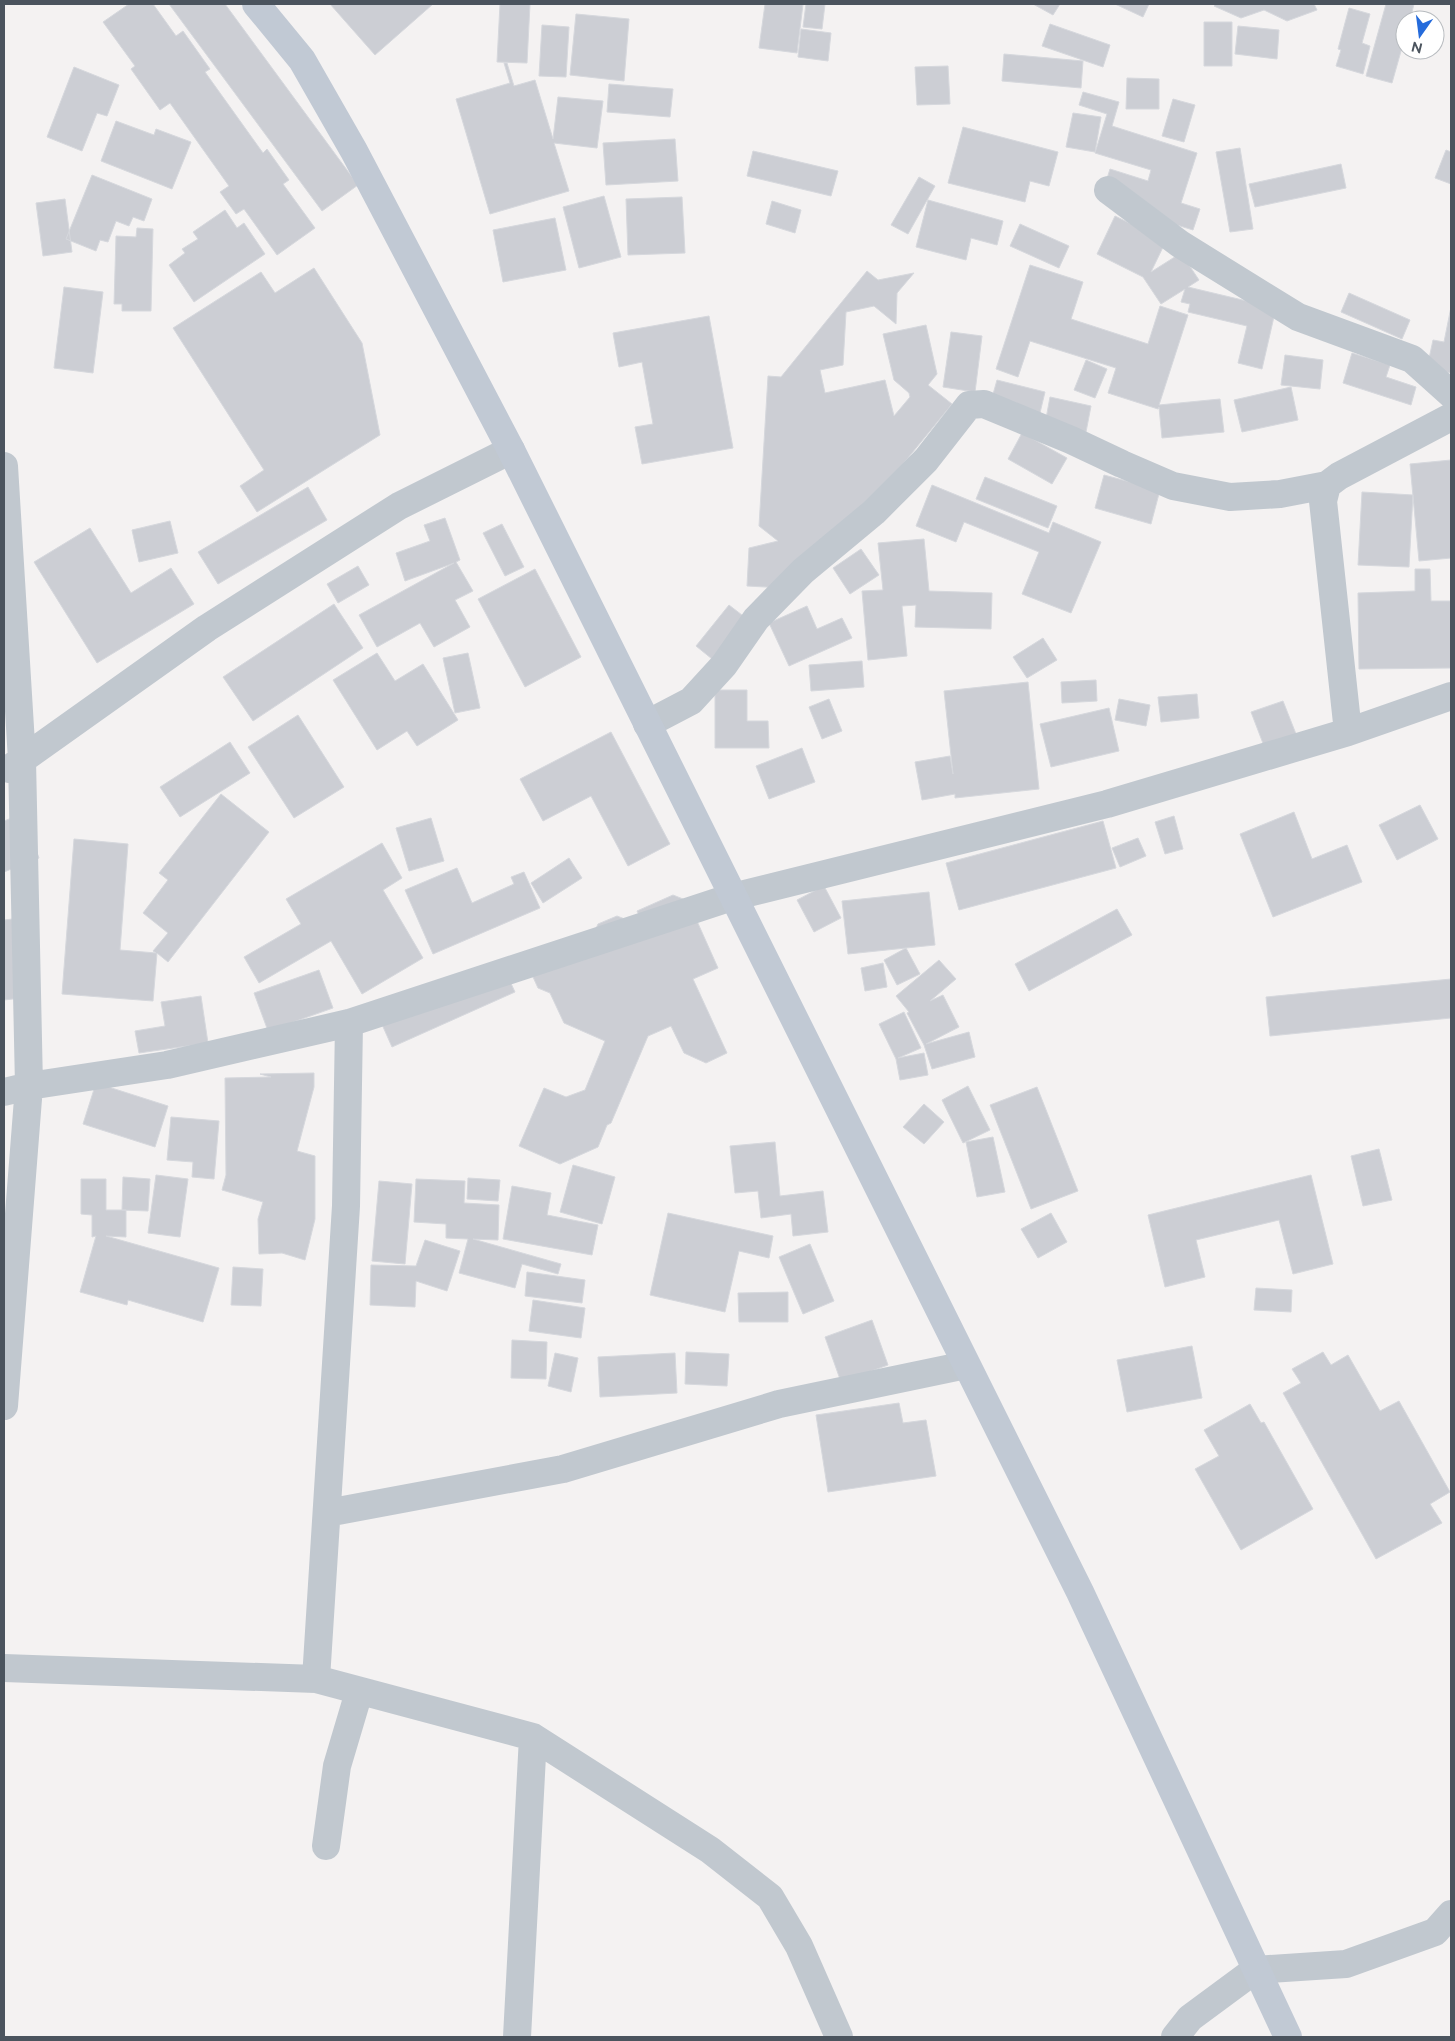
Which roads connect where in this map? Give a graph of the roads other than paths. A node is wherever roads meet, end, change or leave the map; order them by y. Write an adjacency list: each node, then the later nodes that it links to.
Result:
1 (256, 4): 5 (main road)
2 (1108, 190): 3 (street)
3 (1451, 394)
4 (1451, 416): 7 (street)
5 (511, 450): 9 (main road); 11 (street)
6 (4, 466): 11 (street)
7 (1327, 485): 9 (street); 10 (street)
8 (1451, 696): 10 (street)
9 (647, 724): 12 (main road)
10 (1348, 732): 12 (street)
11 (13, 766): 14 (street)
12 (732, 897): 13 (street); 15 (main road)
13 (349, 1023): 14 (street); 17 (street)
14 (16, 1089): 16 (street)
15 (966, 1365): 17 (street); 24 (main road)
16 (4, 1406)
17 (327, 1512): 19 (street)
18 (4, 1668): 19 (street)
19 (316, 1679): 20 (street)
20 (359, 1692): 21 (street); 22 (street)
21 (533, 1737): 25 (street); 26 (street)
22 (326, 1846)
23 (1451, 1914): 24 (street)
24 (1256, 1970): 27 (street); 28 (main road)
25 (517, 2037)
26 (839, 2037)
27 (1175, 2037)
28 (1288, 2037)

